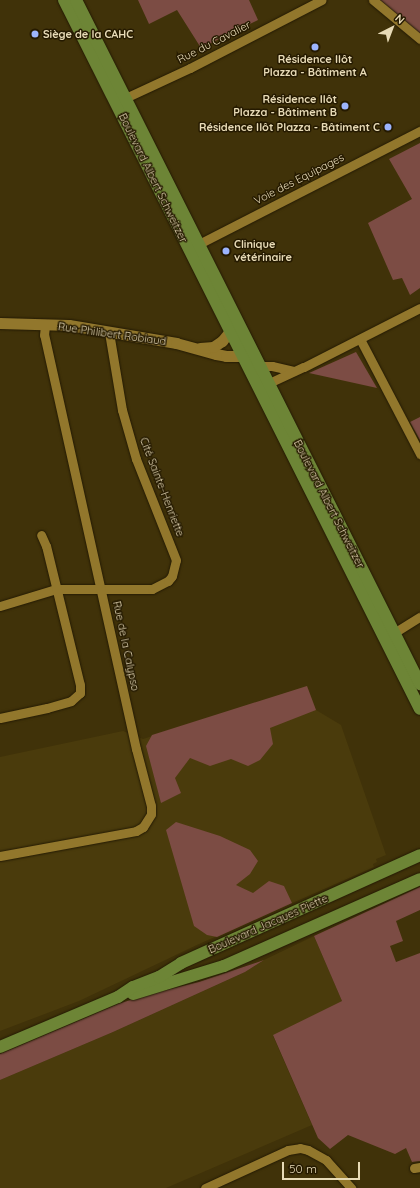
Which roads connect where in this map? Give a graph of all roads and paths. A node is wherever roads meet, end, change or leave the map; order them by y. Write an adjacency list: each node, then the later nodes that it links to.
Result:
1 (64, 0): 6 (main road, Boulevard Albert Schweitzer)
2 (76, 0): 6 (main road, Boulevard Albert Schweitzer)
3 (322, 0): 6 (street, Rue du Cavalier)
4 (373, 0): 5 (street)
5 (420, 38)
6 (120, 100): 8 (main road, Boulevard Albert Schweitzer)
7 (420, 131): 8 (street, Voie des Equipages)
8 (193, 246): 12 (main road, Boulevard Albert Schweitzer)
9 (420, 308): 14 (street)
10 (0, 323): 11 (street, Rue Philibert Robiaud)
11 (44, 325): 13 (street, Rue Philibert Robiaud); 22 (street, Rue de la Calypso)
12 (235, 328): 15 (street, Rue Philibert Robiaud); 16 (main road, Boulevard Albert Schweitzer); 17 (main road, Boulevard Albert Schweitzer)
13 (109, 332): 15 (street, Rue Philibert Robiaud); 22 (street, Cité Sainte-Henriette)
14 (360, 340): 18 (street); 20 (street)
15 (200, 348): 16 (street, Rue Philibert Robiaud)
16 (244, 353): 17 (street); 19 (street); 26 (main road, Boulevard Albert Schweitzer)
17 (260, 366): 18 (street); 19 (main road, Boulevard Albert Schweitzer)
18 (293, 371): 19 (street)
19 (269, 383): 26 (main road, Boulevard Albert Schweitzer)
20 (420, 454)
21 (41, 535): 23 (street)
22 (101, 588): 23 (street, Cité Sainte-Henriette); 31 (street, Rue de la Calypso)
23 (56, 589): 24 (street, Cité Sainte-Henriette); 29 (street)
24 (0, 606)
25 (420, 617): 26 (street)
26 (389, 635): 27 (main road, Boulevard Albert Schweitzer); 28 (main road, Boulevard Albert Schweitzer)
27 (420, 684)
28 (420, 709)
29 (0, 718)
30 (420, 855): 33 (main road, Boulevard Jacques Piette)
31 (0, 856)
32 (420, 879): 33 (main road, Boulevard Jacques Piette)
33 (118, 997): 34 (main road, Boulevard Jacques Piette)
34 (0, 1047)
35 (205, 1188): 36 (street)
36 (351, 1188)

